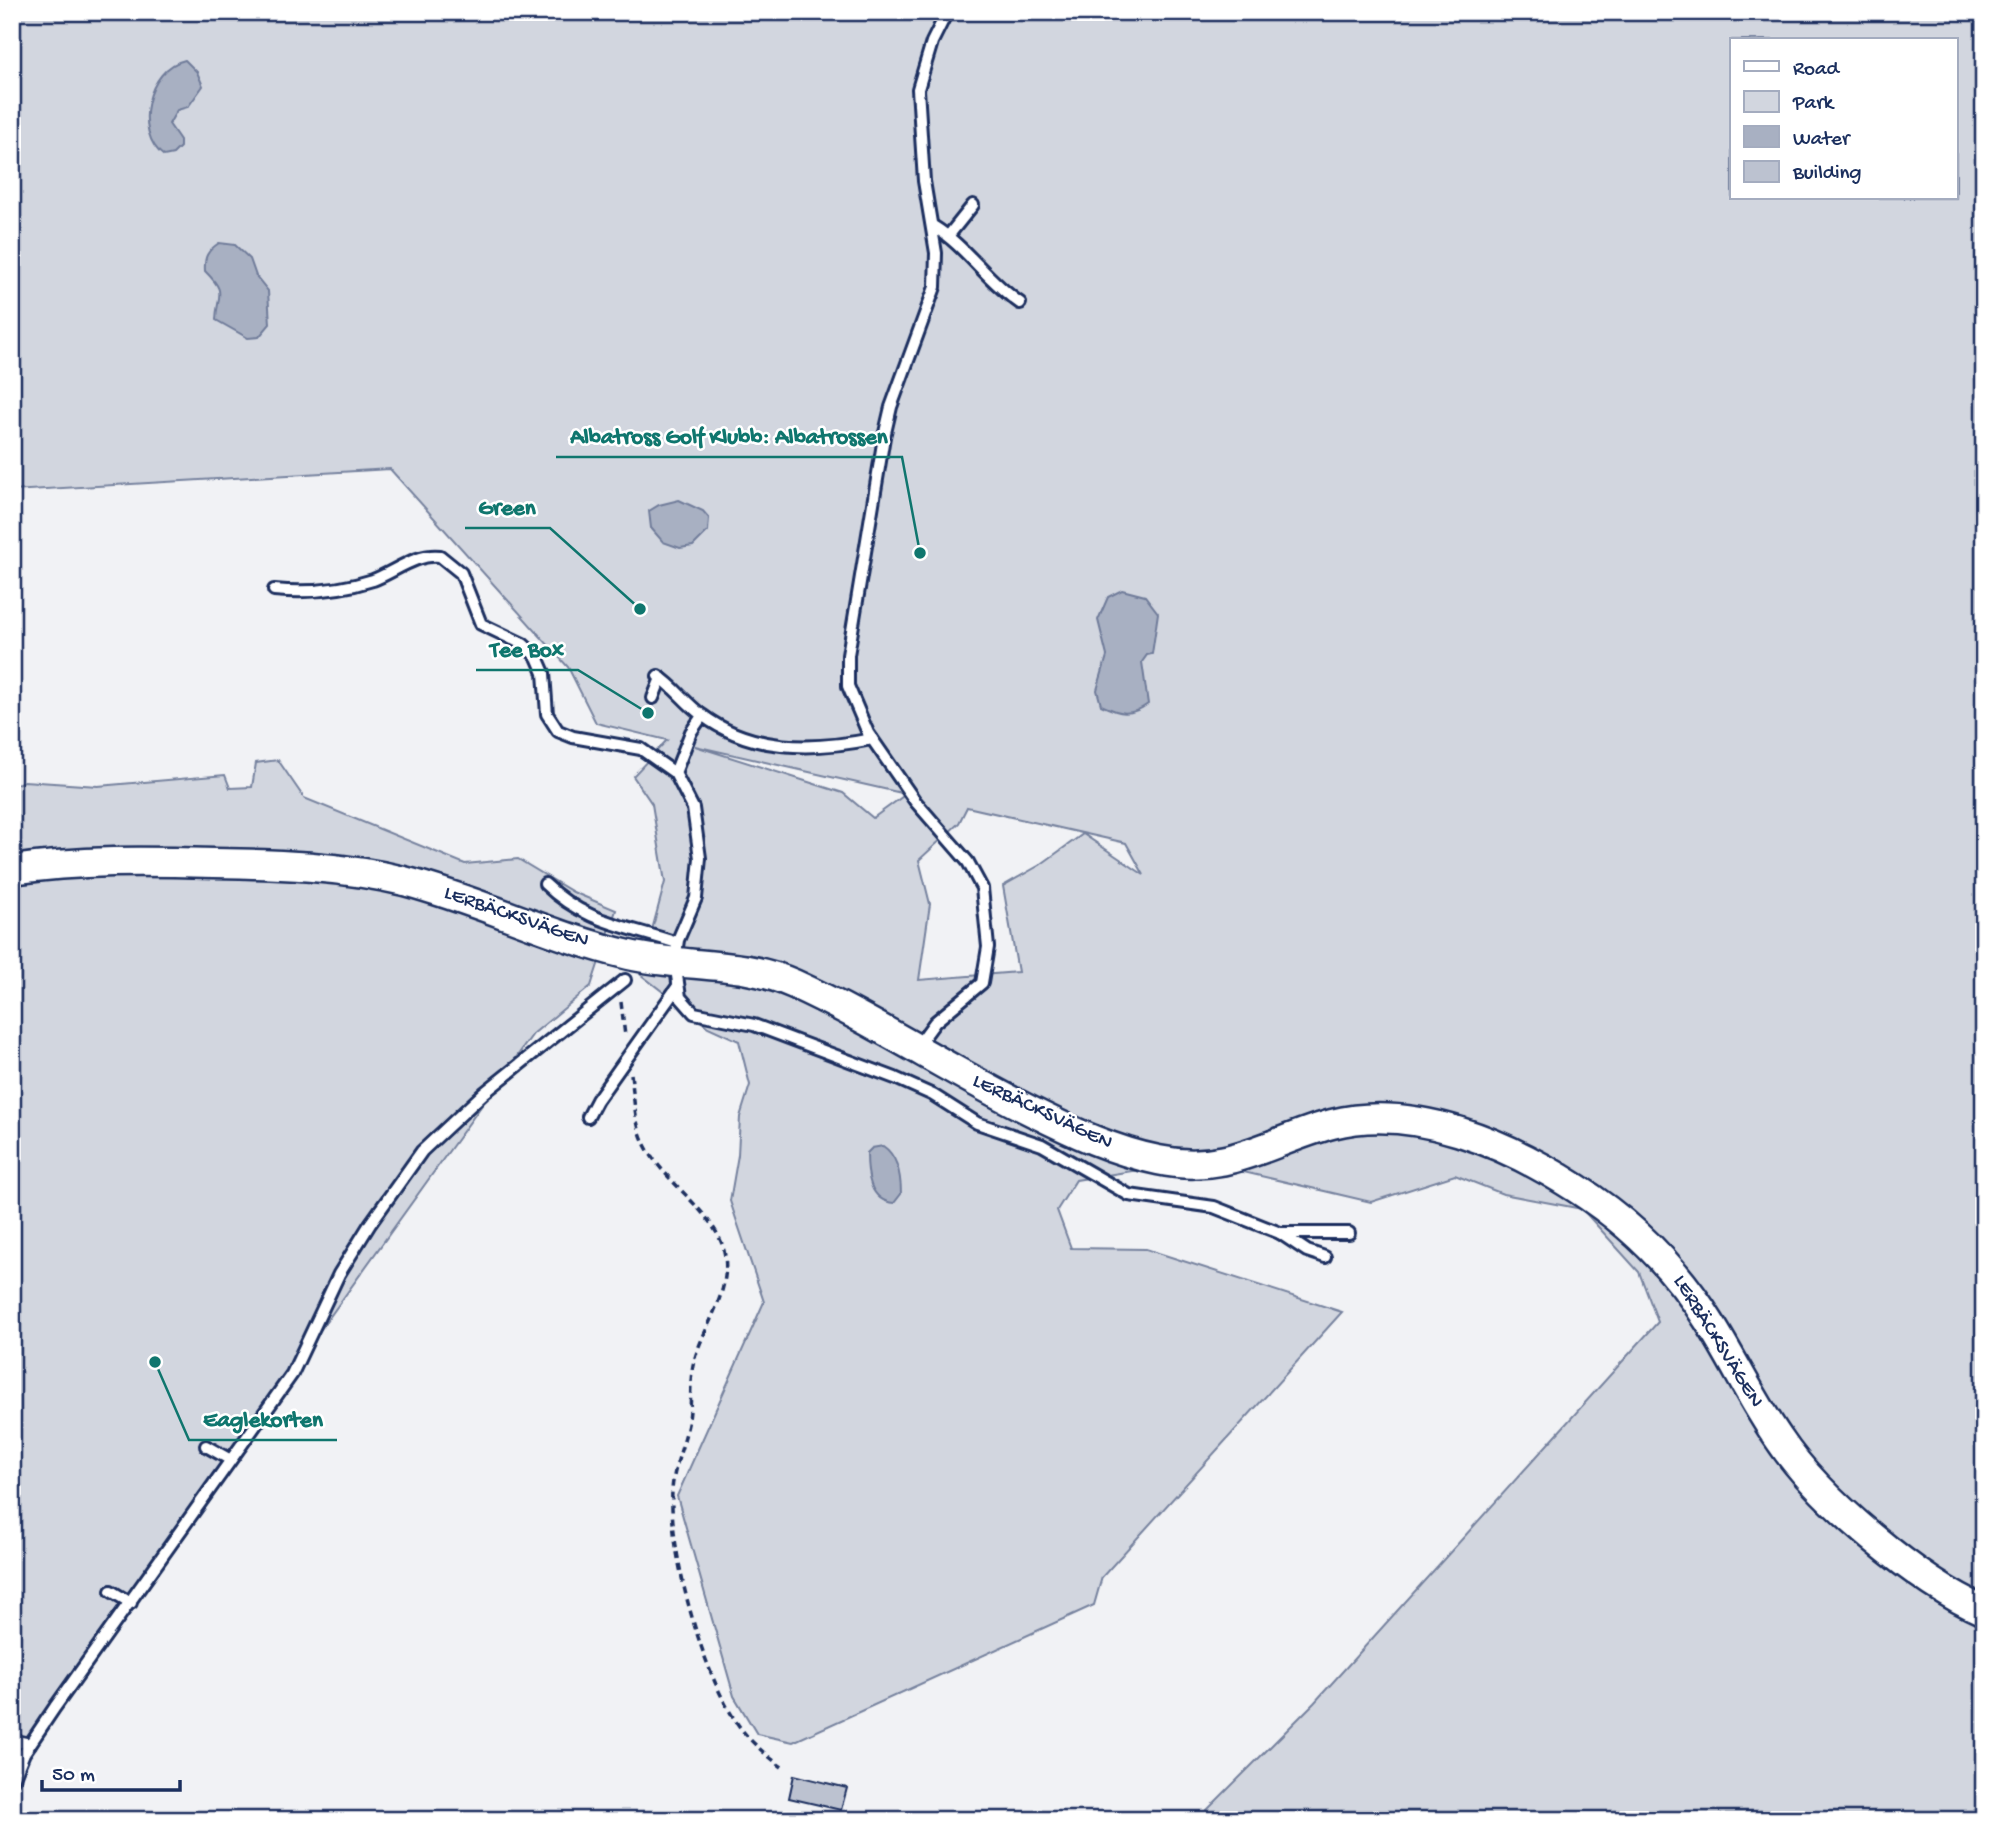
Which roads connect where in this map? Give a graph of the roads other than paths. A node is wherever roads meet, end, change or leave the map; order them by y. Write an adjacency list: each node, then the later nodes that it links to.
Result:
1 (947, 12): 3 (lane)
2 (973, 205): 4 (lane)
3 (933, 226): 4 (lane); 9 (lane)
4 (949, 235): 5 (lane)
5 (1020, 303)
6 (274, 590): 10 (lane)
7 (653, 698): 8 (lane)
8 (702, 716): 9 (lane); 10 (lane)
9 (872, 740): 17 (lane)
10 (675, 773): 13 (lane)
11 (12, 870): 13 (street, LERBÄCKSVÄGEN)
12 (545, 884): 13 (lane)
13 (677, 963): 15 (lane); 16 (lane); 17 (street, LERBÄCKSVÄGEN)
14 (625, 980): 23 (lane)
15 (663, 1007): 16 (lane); 18 (lane)
16 (694, 1013): 19 (lane)
17 (914, 1050): 26 (street, LERBÄCKSVÄGEN)
18 (588, 1117)
19 (1280, 1233): 20 (lane); 21 (lane)
20 (1349, 1233)
21 (1325, 1257)
22 (206, 1446): 23 (lane)
23 (229, 1459): 25 (lane)
24 (111, 1591): 25 (lane)
25 (131, 1603): 28 (lane)
26 (1984, 1611)
27 (12, 1740): 28 (lane)
28 (30, 1744): 29 (lane)
29 (12, 1782)

